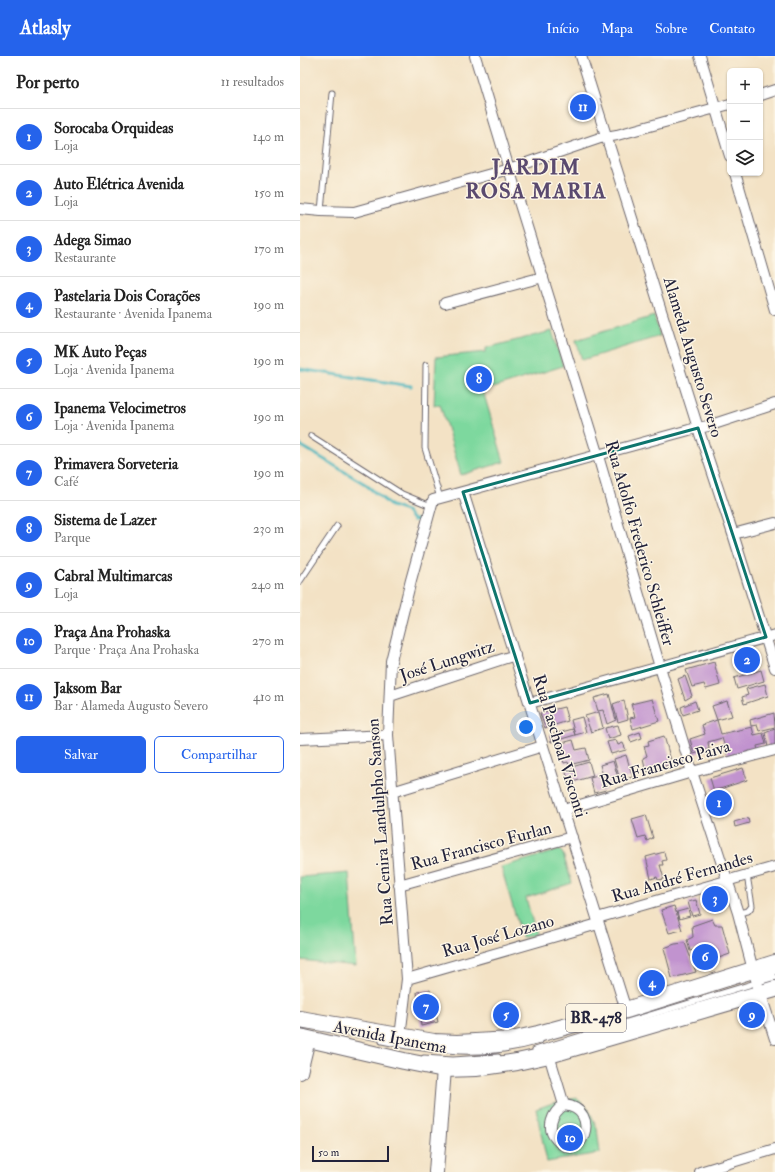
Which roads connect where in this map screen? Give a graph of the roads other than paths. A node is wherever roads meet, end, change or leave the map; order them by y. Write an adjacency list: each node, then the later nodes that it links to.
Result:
1 (476, 56): 11 (street, Rua Adolfo Frederico Schleiffer)
2 (581, 56): 9 (street, Alameda Augusto Severo)
3 (700, 56): 8 (street)
4 (775, 90): 6 (street)
5 (332, 93): 14 (lane)
6 (763, 94)
7 (727, 105): 8 (street)
8 (716, 108): 9 (street); 10 (street)
9 (607, 137): 11 (street); 20 (street, Alameda Augusto Severo)
10 (727, 146)
11 (509, 169): 14 (street); 15 (street, Rua Adolfo Frederico Schleiffer)
12 (736, 176): 17 (street)
13 (300, 209): 14 (street)
14 (322, 211)
15 (542, 277): 16 (street); 22 (street, Rua Adolfo Frederico Schleiffer)
16 (445, 303)
17 (775, 310)
18 (426, 365): 24 (lane)
19 (775, 404): 20 (street)
20 (698, 428): 22 (street); 28 (street, Alameda Augusto Severo)
21 (311, 436): 25 (lane)
22 (598, 456): 23 (street); 32 (street, Rua Adolfo Frederico Schleiffer)
23 (463, 492): 24 (street); 31 (street, Rua Paschoal Visconti)
24 (441, 498): 25 (street)
25 (431, 506): 34 (street, Rua Cenira Landulpho Sanson)
26 (775, 523): 28 (street)
27 (337, 526): 29 (lane)
28 (733, 534): 30 (street, Alameda Augusto Severo)
29 (300, 581)
30 (770, 636): 32 (street); 33 (street, Alameda Augusto Severo)
31 (515, 656): 34 (street, José Lungwitz); 35 (street, Rua Paschoal Visconti)
32 (660, 667): 35 (street); 40 (street, Rua Adolfo Frederico Schleiffer)
33 (775, 668)
34 (390, 696): 36 (street, Rua Cenira Landulpho Sanson)
35 (530, 703): 38 (street, Rua Paschoal Visconti)
36 (388, 735): 37 (street); 41 (street, Rua Cenira Landulpho Sanson)
37 (300, 739)
38 (543, 746): 41 (street); 42 (street, Rua Paschoal Visconti)
39 (775, 750): 40 (street, Rua Francisco Paiva)
40 (692, 772): 42 (street, Rua Francisco Paiva); 46 (street, Rua Adolfo Frederico Schleiffer)
41 (392, 792): 47 (street, Rua Cenira Landulpho Sanson)
42 (563, 810): 43 (street, Rua Paschoal Visconti)
43 (572, 837): 47 (street, Rua Francisco Furlan); 49 (street, Rua Paschoal Visconti)
44 (775, 867): 45 (street, Rua André Fernandes)
45 (747, 875): 46 (street, Rua André Fernandes); 48 (lane)
46 (728, 881): 48 (street, Rua Adolfo Frederico Schleiffer); 49 (street, Rua André Fernandes)
47 (399, 885): 53 (street, Rua Cenira Landulpho Sanson)
48 (738, 913): 54 (street, Rua Adolfo Frederico Schleiffer)
49 (598, 921): 53 (street, Rua José Lozano); 57 (street, Rua Paschoal Visconti)
50 (775, 963): 54 (main road, Avenida Ipanema / BR-478)
51 (775, 972): 54 (lane)
52 (775, 977): 54 (lane)
53 (407, 979): 61 (street, Rua Cenira Landulpho Sanson)
54 (760, 983): 55 (lane); 57 (main road, Avenida Ipanema / BR-478); 62 (street, Rua Adolfo Frederico Schleiffer); 64 (main road, Avenida Ipanema / BR-478); 65 (lane)
55 (657, 1007)
56 (649, 1009): 59 (lane)
57 (626, 1010): 66 (main road, Avenida Ipanema / BR-478)
58 (300, 1019): 61 (main road, Avenida Ipanema / BR-478)
59 (611, 1020)
60 (304, 1035): 66 (main road, Avenida Ipanema / BR-478); 69 (main road)
61 (400, 1036): 66 (main road, Avenida Ipanema / BR-478)
62 (775, 1039)
63 (373, 1040): 66 (lane)
64 (546, 1048): 66 (main road, Avenida Ipanema / BR-478); 70 (street)
65 (528, 1052)
66 (440, 1055): 67 (lane); 68 (lane); 72 (main road)
67 (419, 1057)
68 (502, 1057)
69 (300, 1072)
70 (564, 1105)
71 (775, 1149): 73 (street)
72 (436, 1172)
73 (700, 1172)

